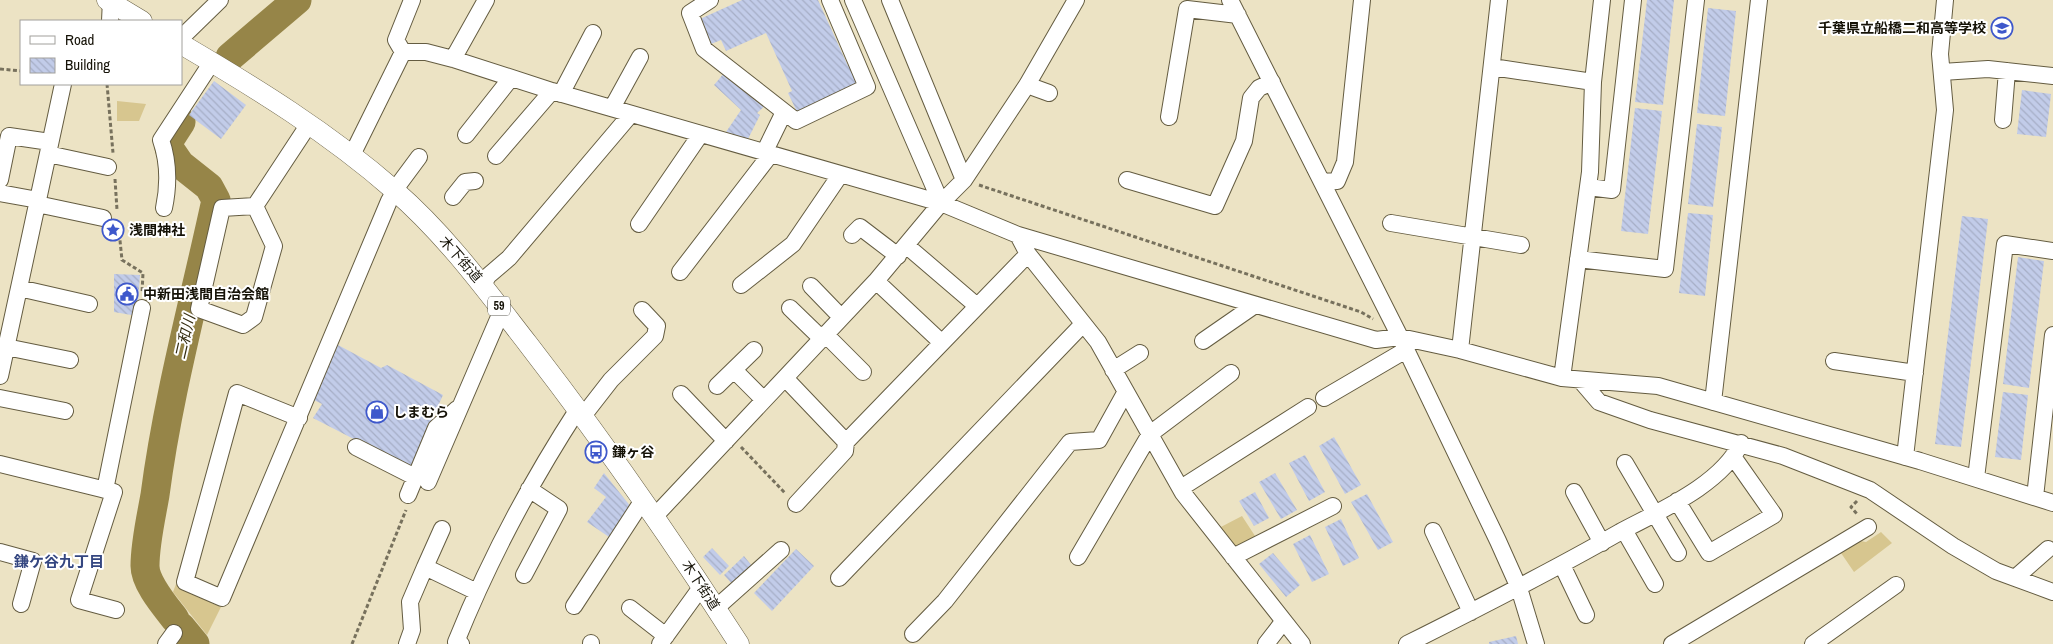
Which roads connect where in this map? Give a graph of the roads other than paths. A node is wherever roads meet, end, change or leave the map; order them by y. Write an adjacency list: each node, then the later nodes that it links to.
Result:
1 (220, 0): 21 (street)
2 (412, 0): 23 (street)
3 (486, 0): 25 (street)
4 (710, 0): 39 (street)
5 (830, 0): 39 (street)
6 (853, 0): 63 (street)
7 (890, 0): 54 (street)
8 (1076, 0): 35 (street)
9 (1230, 0): 18 (street)
10 (1362, 0): 57 (street)
11 (1499, 0): 27 (street)
12 (1602, 0): 33 (street)
13 (1633, 0): 58 (street)
14 (1696, 0): 76 (street)
15 (1759, 0): 119 (street)
16 (1945, 0): 29 (street)
17 (110, 6): 19 (main road)
18 (1238, 15): 32 (street); 41 (street)
19 (140, 20)
20 (594, 33): 36 (street)
21 (182, 37)
22 (182, 45): 26 (main road, 木下街道 / 59)
23 (404, 52): 25 (street); 48 (street)
24 (640, 57): 38 (street)
25 (453, 58): 31 (street)
26 (212, 62): 43 (main road, 木下街道 / 59); 65 (street)
27 (1492, 67): 33 (street); 71 (street)
28 (2007, 71): 29 (street); 30 (street); 42 (street)
29 (1942, 72): 108 (street)
30 (2053, 76)
31 (511, 78): 36 (street); 44 (street)
32 (1272, 82): 55 (street); 57 (street)
33 (1593, 82): 58 (street)
34 (63, 85): 46 (street)
35 (1027, 85): 37 (street); 54 (street)
36 (557, 92): 38 (street); 50 (street)
37 (1049, 93)
38 (612, 108): 40 (street)
39 (784, 112): 47 (street)
40 (631, 114): 45 (street); 79 (street)
41 (1169, 117)
42 (2003, 120)
43 (309, 124): 48 (main road, 木下街道 / 59); 64 (street)
44 (466, 134)
45 (700, 135): 47 (street); 68 (street)
46 (49, 148): 51 (street); 53 (street); 62 (street)
47 (767, 154): 52 (street); 77 (street)
48 (352, 155): 59 (main road, 木下街道 / 59)
49 (419, 156): 59 (street)
50 (496, 156)
51 (112, 167)
52 (840, 175): 63 (street); 80 (street)
53 (0, 180)
54 (964, 180): 63 (street)
55 (1127, 180)
56 (475, 181): 61 (street)
57 (1322, 182): 97 (street)
58 (1588, 186): 76 (street)
59 (395, 190): 79 (main road, 木下街道 / 59); 123 (street)
60 (0, 193): 62 (street)
61 (453, 198)
62 (37, 202): 66 (street); 82 (street)
63 (941, 203): 70 (street); 73 (street)
64 (254, 206): 64 (street)
65 (164, 208)
66 (103, 218)
67 (1391, 223): 71 (street)
68 (638, 224)
69 (852, 235): 73 (street)
70 (1018, 235): 75 (street); 84 (street)
71 (1474, 237): 72 (street); 100 (street)
72 (1521, 245)
73 (903, 251): 78 (street); 85 (street)
74 (2053, 251): 132 (street)
75 (1028, 254): 85 (street); 92 (street)
76 (1578, 259): 111 (street)
77 (680, 272)
78 (876, 281): 91 (street); 96 (street)
79 (483, 285): 89 (main road, 木下街道 / 59)
80 (741, 285)
81 (811, 286): 91 (street)
82 (19, 288): 83 (street); 86 (street)
83 (89, 304)
84 (1255, 305): 95 (street); 97 (street)
85 (977, 306): 96 (street)
86 (7, 308): 98 (street)
87 (142, 308): 135 (street)
88 (790, 308): 94 (street)
89 (502, 310): 122 (main road, 木下街道 / 59); 133 (street)
90 (642, 310): 122 (street)
91 (841, 317): 94 (street)
92 (1083, 324): 105 (street); 161 (street)
93 (2053, 335): 139 (street)
94 (823, 336): 106 (street); 110 (street)
95 (1203, 341)
96 (942, 342): 126 (street)
97 (1403, 343): 100 (street); 117 (street); 166 (street)
98 (6, 347): 102 (street); 109 (street)
99 (754, 350): 104 (street)
100 (1460, 350): 111 (street)
101 (1140, 353): 105 (street)
102 (70, 360)
103 (1834, 361): 108 (street)
104 (734, 370): 113 (street); 118 (street)
105 (1113, 370): 114 (street)
106 (863, 372)
107 (1231, 373): 124 (street)
108 (1915, 373): 129 (street)
109 (0, 376)
110 (784, 378): 118 (street); 126 (street)
111 (1562, 378): 112 (street)
112 (1581, 381): 119 (street); 128 (street)
113 (717, 386)
114 (1125, 393): 124 (street); 177 (street)
115 (681, 394): 125 (street)
116 (0, 398): 121 (street)
117 (1324, 398)
118 (764, 400): 125 (street)
119 (1713, 402): 129 (street)
120 (1308, 407): 134 (street)
121 (65, 411)
122 (581, 412): 136 (street); 140 (main road, 木下街道 / 59)
123 (299, 418): 123 (street)
124 (1150, 434): 134 (street); 156 (street)
125 (728, 439): 146 (street)
126 (846, 442): 143 (street)
127 (356, 447): 133 (street)
128 (1738, 451): 141 (street); 141 (street); 162 (street)
129 (1906, 457): 132 (street)
130 (1625, 463): 145 (street)
131 (0, 464): 135 (street)
132 (1976, 478): 139 (street)
133 (422, 480): 138 (street)
134 (1181, 488): 157 (street)
135 (105, 490): 173 (street)
136 (529, 490): 160 (street); 167 (street)
137 (1574, 492): 151 (street)
138 (408, 495)
139 (2035, 497): 142 (street)
140 (643, 500): 146 (main road, 木下街道 / 59); 170 (street)
141 (1677, 501): 145 (street)
142 (2053, 503)
143 (796, 504)
144 (1333, 506): 157 (street)
145 (1655, 513): 149 (street); 155 (street)
146 (655, 516): 165 (main road, 木下街道 / 59)
147 (1868, 527): 186 (street)
148 (442, 529): 159 (street)
149 (1624, 530): 151 (street); 163 (street)
150 (1432, 531): 174 (street)
151 (1602, 543): 158 (street)
152 (2048, 549): 162 (street)
153 (782, 550): 172 (street)
154 (0, 552): 169 (street)
155 (1678, 553)
156 (1078, 557)
157 (1234, 557): 176 (street)
158 (1562, 565): 166 (street); 175 (street)
159 (425, 567): 167 (street); 178 (street)
160 (524, 575)
161 (839, 578)
162 (2015, 578): 168 (street)
163 (1655, 584)
164 (1896, 585): 187 (street)
165 (702, 586): 172 (main road, 木下街道 / 59); 179 (street)
166 (1519, 588): 174 (street); 185 (street)
167 (476, 592): 180 (street)
168 (2053, 592)
169 (21, 604)
170 (574, 606)
171 (630, 608): 179 (street)
172 (716, 608): 181 (main road, 木下街道 / 59)
173 (116, 610)
174 (1471, 612): 184 (street)
175 (1586, 615)
176 (1283, 622): 182 (street); 183 (street)
177 (913, 634)
178 (410, 637)
179 (663, 640)
180 (461, 644)
181 (739, 644)
182 (1266, 644)
183 (1302, 644)
184 (1407, 644)
185 (1536, 644)
186 (1672, 644)
187 (1813, 644)

